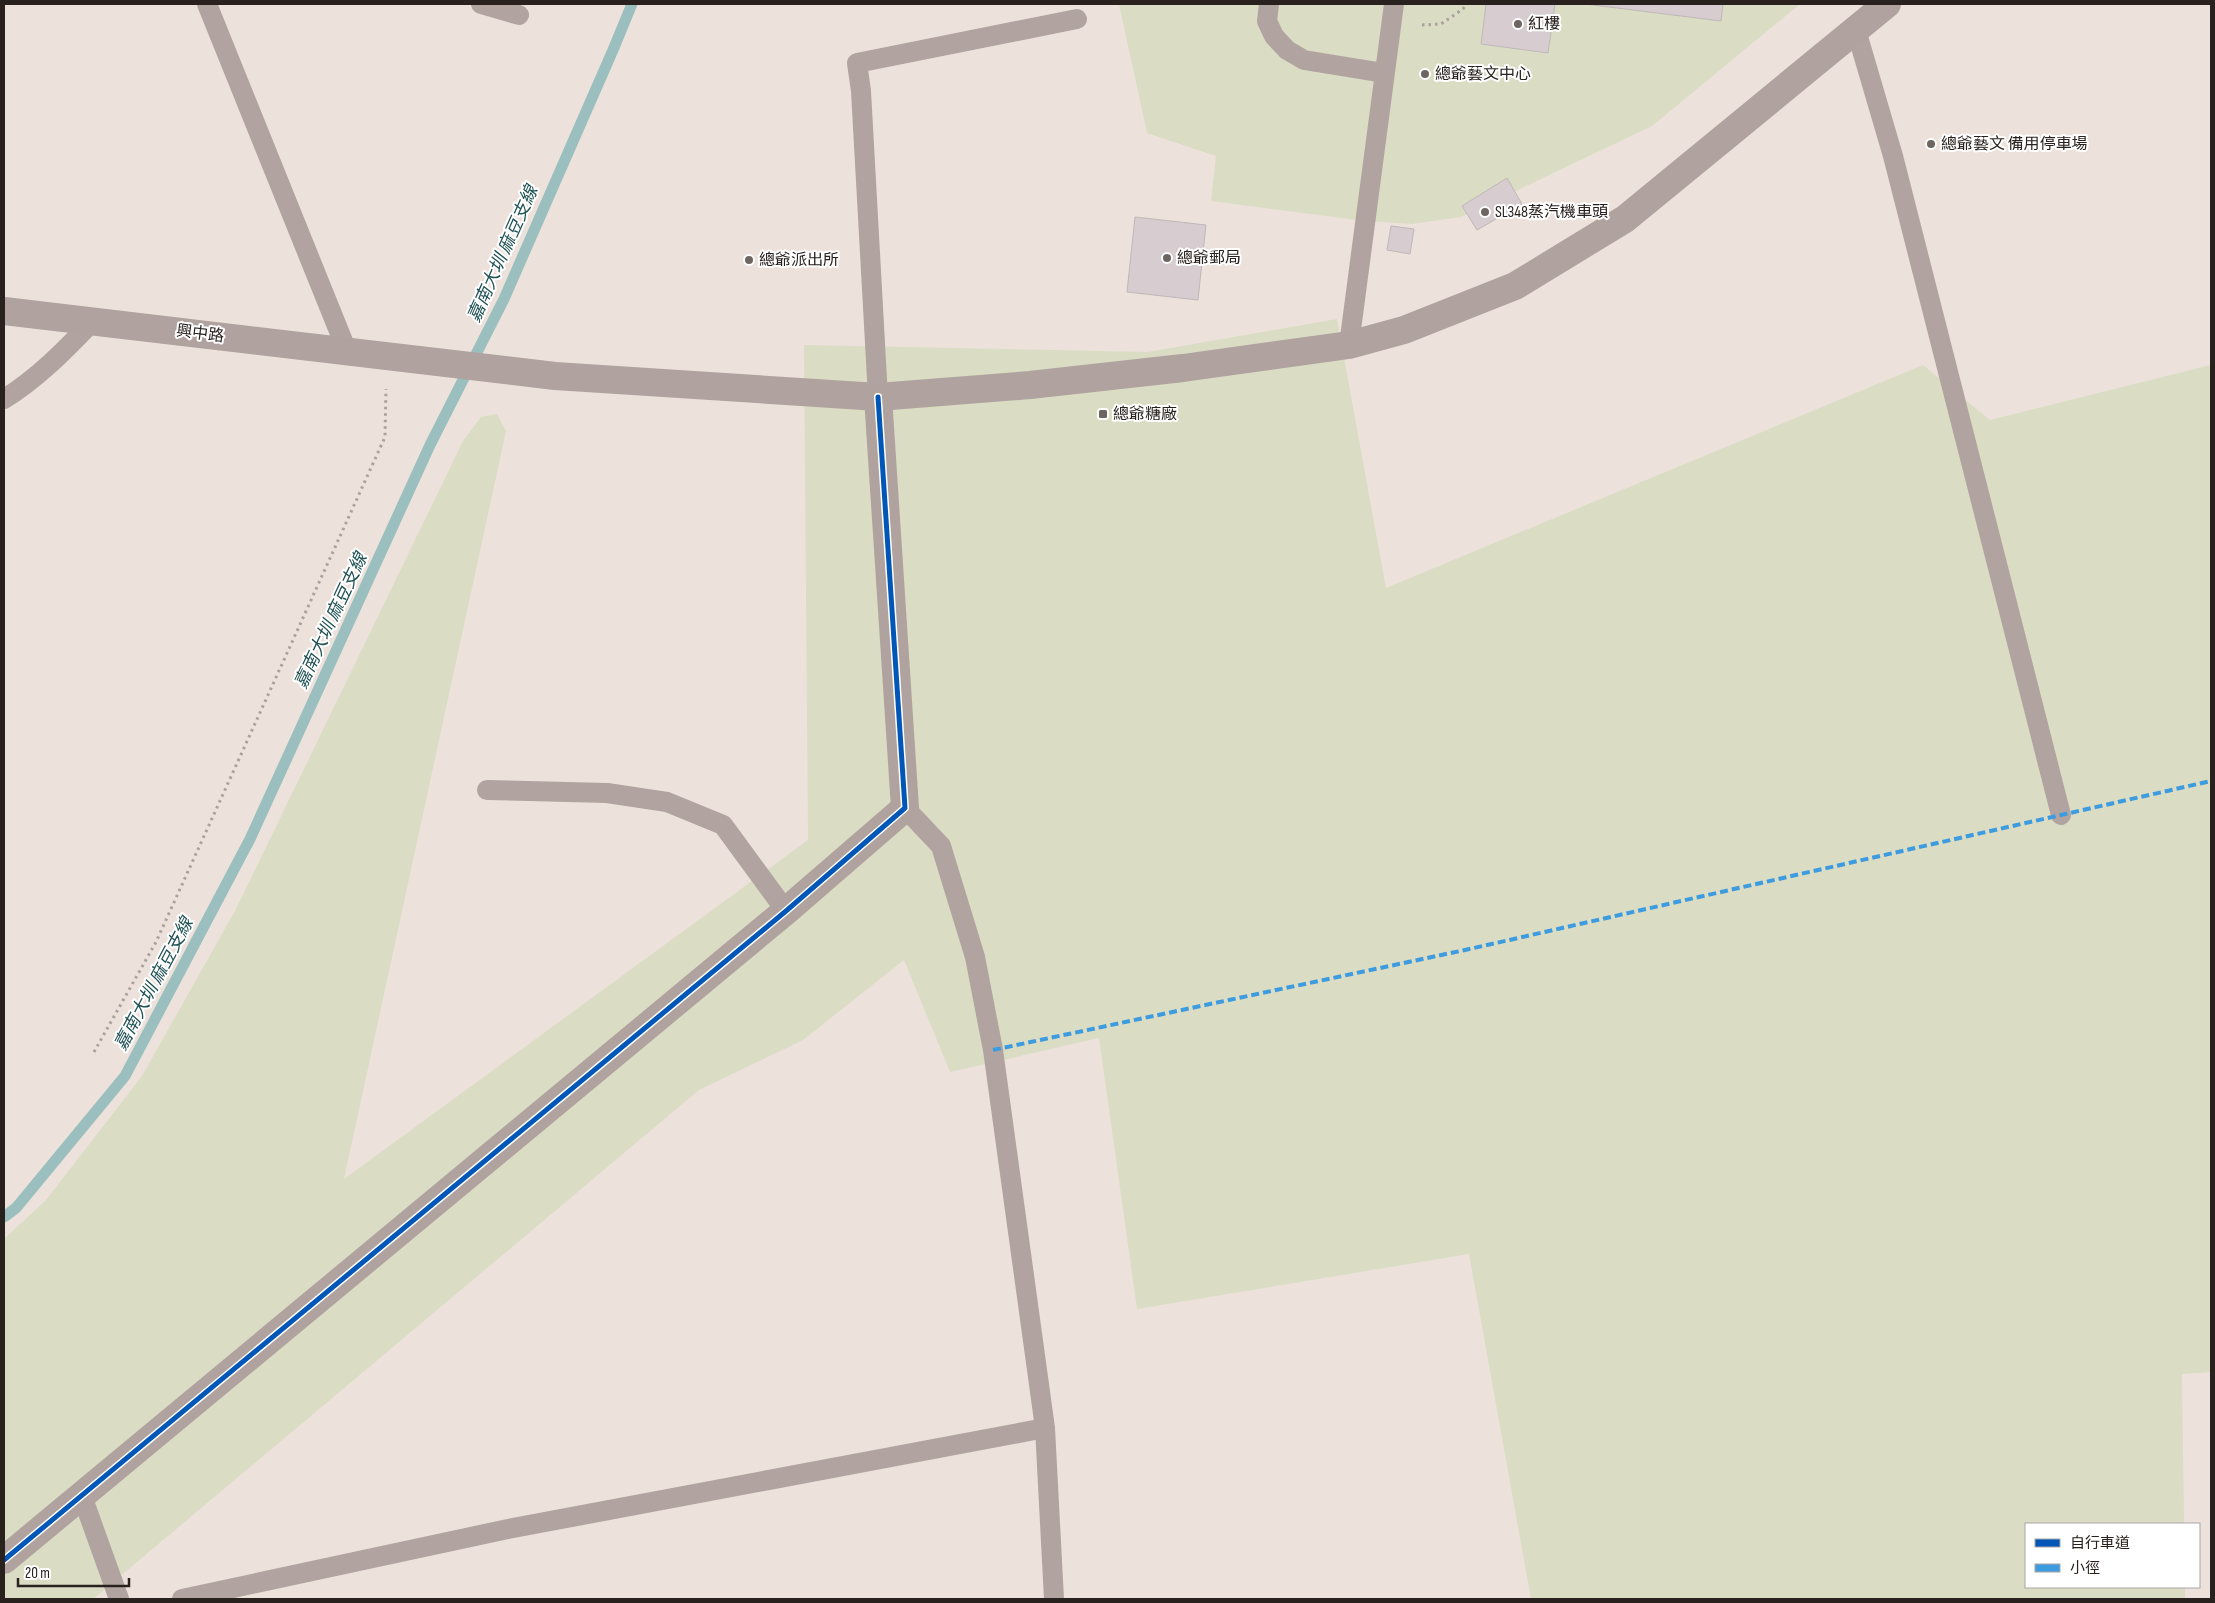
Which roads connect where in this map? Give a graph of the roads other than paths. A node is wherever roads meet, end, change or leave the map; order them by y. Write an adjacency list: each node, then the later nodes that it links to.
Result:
1 (207, 4): 13 (lane)
2 (481, 4): 6 (lane)
3 (1269, 4): 9 (lane)
4 (1887, 4): 8 (main road, 興中路)
5 (1393, 13): 9 (lane)
6 (519, 15)
7 (1077, 19): 14 (lane)
8 (1856, 30): 12 (main road, 興中路); 18 (lane)
9 (1384, 73): 12 (lane)
10 (4, 311): 11 (main road, 興中路)
11 (93, 321): 13 (main road, 興中路); 15 (lane)
12 (1349, 345): 14 (main road, 興中路)
13 (347, 351): 14 (main road, 興中路)
14 (878, 397): 17 (main road)
15 (4, 399)
16 (488, 790): 19 (lane)
17 (905, 808): 19 (main road); 20 (lane)
18 (2061, 815)
19 (786, 912): 21 (main road)
20 (1045, 1428): 24 (lane); 25 (lane)
21 (82, 1496): 22 (main road); 23 (lane)
22 (4, 1560)
23 (120, 1599)
24 (182, 1599)
25 (1054, 1599)

